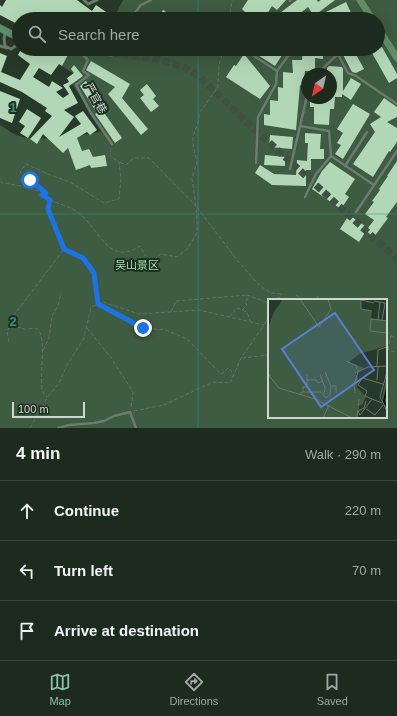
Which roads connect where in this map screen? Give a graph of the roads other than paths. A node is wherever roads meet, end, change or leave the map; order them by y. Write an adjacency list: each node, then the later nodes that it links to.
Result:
1 (84, 0): 2 (lane)
2 (98, 0)
3 (151, 0): 5 (lane)
4 (360, 0): 6 (street)
5 (136, 12)
6 (368, 12)
7 (3, 29): 8 (street); 11 (lane)
8 (12, 34)
9 (385, 39): 17 (street)
10 (0, 46): 11 (lane)
11 (11, 49)
12 (86, 56): 24 (lane, 严官巷)
13 (254, 56): 19 (lane)
14 (288, 56): 19 (lane)
15 (336, 56): 18 (lane)
16 (339, 56): 21 (lane)
17 (397, 58)
18 (323, 68)
19 (277, 71): 27 (lane)
20 (305, 104): 22 (lane)
21 (397, 104)
22 (300, 126): 26 (lane); 29 (lane)
23 (367, 132): 28 (lane)
24 (112, 144)
25 (397, 151): 30 (lane)
26 (331, 156): 28 (lane); 31 (lane)
27 (256, 163)
28 (345, 166): 30 (lane)
29 (290, 169)
30 (374, 185): 32 (lane)
31 (305, 198)
32 (356, 212)
33 (58, 428): 34 (lane)
34 (136, 428)

